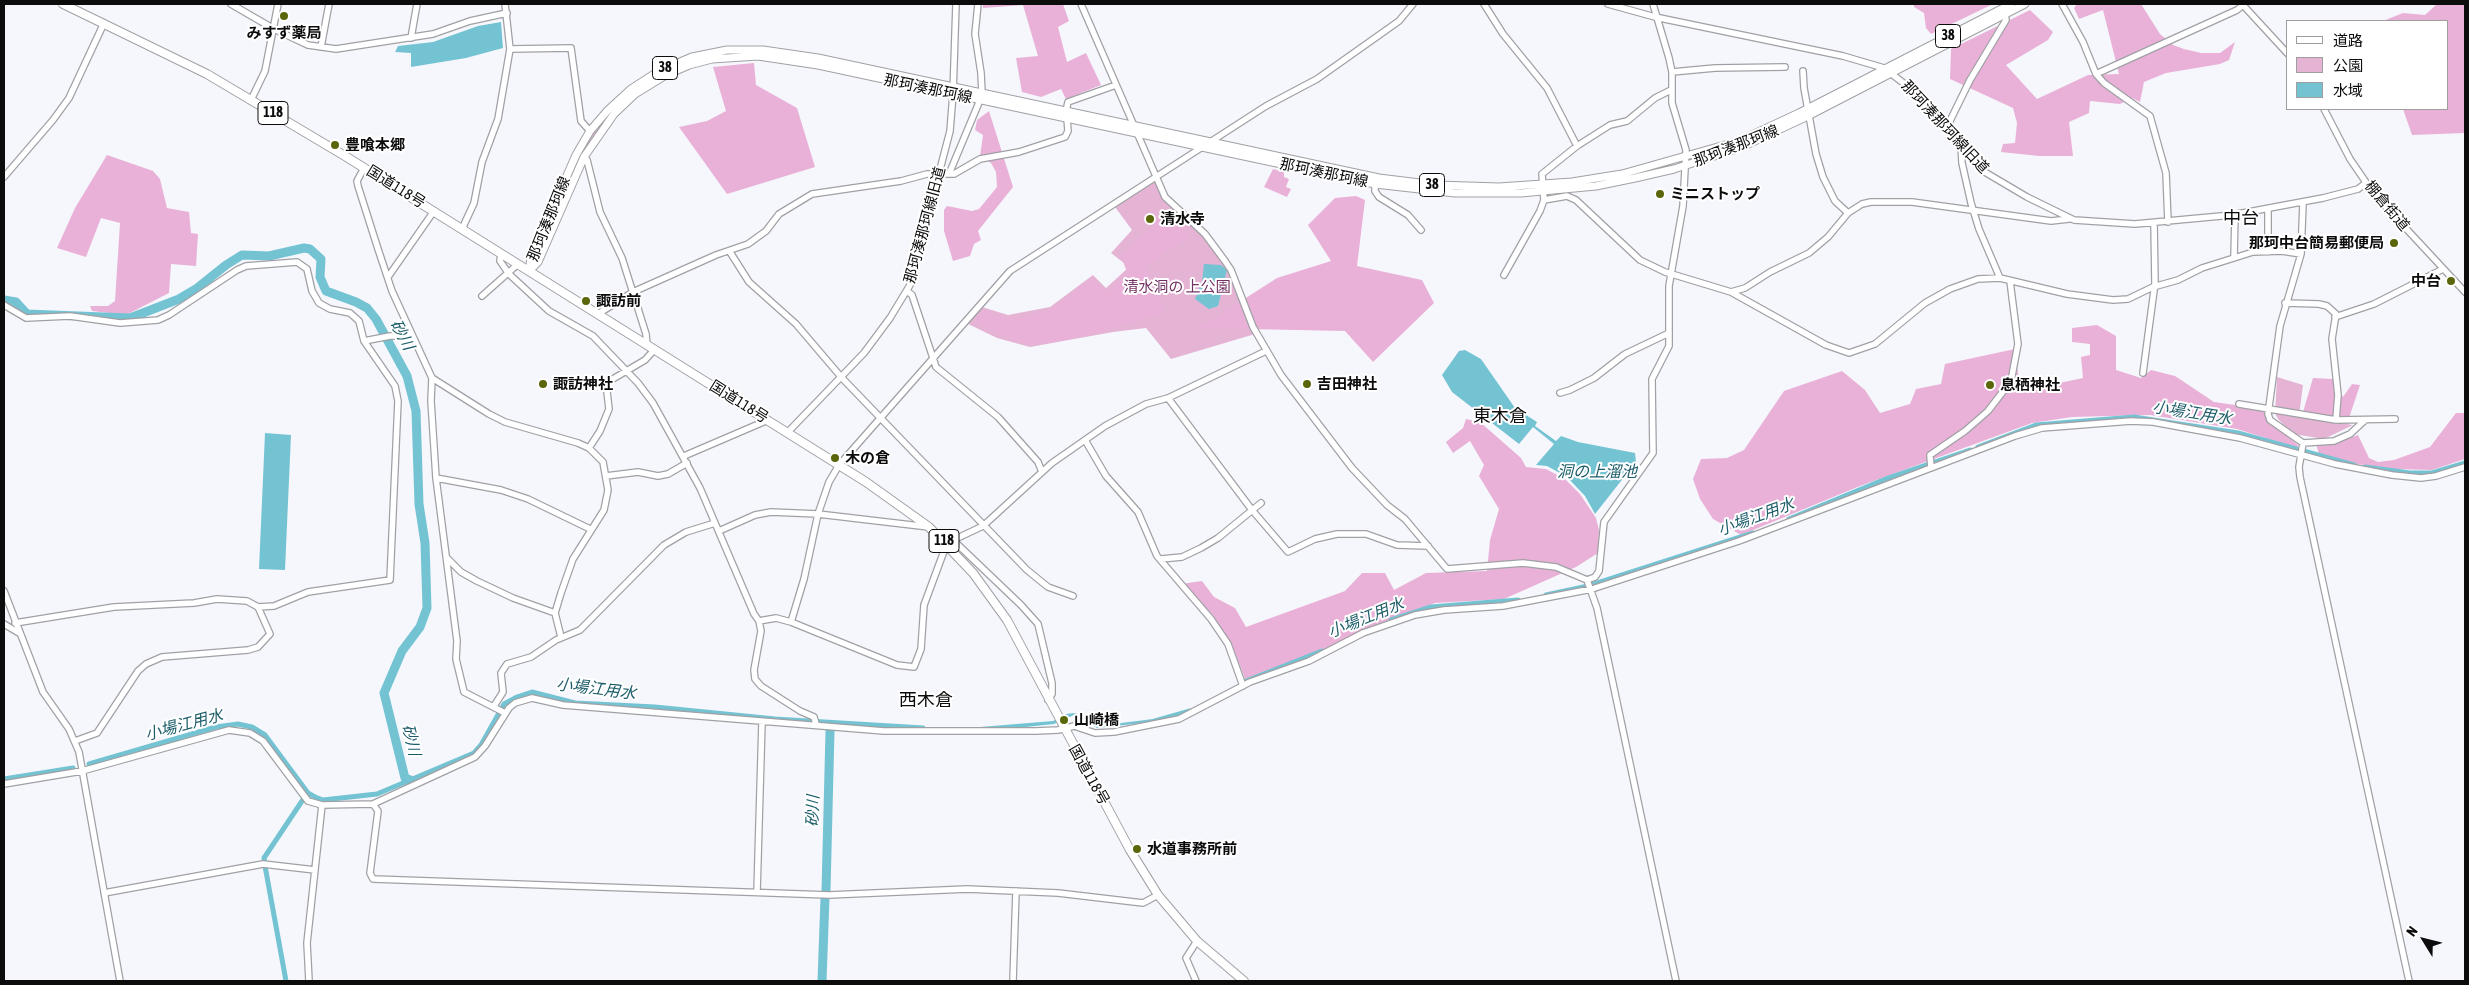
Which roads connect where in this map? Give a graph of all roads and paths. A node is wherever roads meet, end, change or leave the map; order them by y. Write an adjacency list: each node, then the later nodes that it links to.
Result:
1 (63, 4): 21 (highway, 国道118号 / 118)
2 (231, 4): 22 (street)
3 (278, 4): 22 (street)
4 (329, 4): 24 (street)
5 (417, 4): 23 (street)
6 (505, 4): 18 (street)
7 (956, 4): 35 (street, 那珂湊那珂線旧道)
8 (978, 4): 36 (street)
9 (1081, 4): 33 (street)
10 (1413, 4): 45 (street)
11 (1484, 4): 47 (street)
12 (1608, 4): 20 (street, 那珂湊那珂線旧道)
13 (1653, 4): 20 (street)
14 (2011, 4): 28 (main road, 那珂湊那珂線 / 38)
15 (2026, 4): 19 (main road, 那珂湊那珂線 / 38)
16 (2062, 4): 32 (street)
17 (2242, 4): 26 (street); 32 (street)
18 (507, 14): 23 (street); 25 (street)
19 (2006, 14): 31 (main road, 那珂湊那珂線 / 38); 42 (street)
20 (1655, 17): 28 (street, 那珂湊那珂線旧道); 30 (street)
21 (104, 23): 37 (highway, 国道118号 / 118); 55 (street)
22 (274, 29): 24 (street); 37 (street)
23 (411, 38): 24 (street)
24 (321, 47)
25 (510, 50): 43 (street); 70 (street)
26 (2286, 52)
27 (1786, 67): 30 (street)
28 (1884, 68): 31 (street, 那珂湊那珂線旧道); 39 (main road, 那珂湊那珂線 / 38)
29 (1804, 71): 39 (street)
30 (1672, 72): 34 (street)
31 (1892, 73): 39 (main road, 那珂湊那珂線 / 38); 42 (street, 那珂湊那珂線旧道)
32 (2096, 74): 68 (street)
33 (1116, 86): 40 (street); 41 (street)
34 (1671, 90): 47 (street); 50 (street)
35 (953, 91): 36 (main road, 那珂湊那珂線 / 38); 43 (main road, 那珂湊那珂線 / 38); 49 (main road, 那珂湊那珂線 / 38); 54 (street, 那珂湊那珂線旧道)
36 (981, 96): 40 (main road, 那珂湊那珂線 / 38); 53 (street)
37 (251, 100): 52 (highway, 国道118号 / 118)
38 (2325, 110): 57 (street, 棚倉街道)
39 (1809, 112): 50 (main road, 那珂湊那珂線 / 38); 51 (main road, 那珂湊那珂線 / 38); 65 (street)
40 (1067, 114): 41 (main road, 那珂湊那珂線 / 38); 44 (main road, 那珂湊那珂線 / 38); 53 (street)
41 (1134, 125): 44 (street); 45 (main road, 那珂湊那珂線 / 38)
42 (1947, 127): 46 (street, 那珂湊那珂線旧道)
43 (590, 131): 79 (main road, 那珂湊那珂線 / 38)
44 (1138, 133): 48 (main road, 那珂湊那珂線 / 38); 56 (street)
45 (1211, 142): 48 (street); 59 (main road, 那珂湊那珂線 / 38)
46 (1962, 144): 64 (street); 67 (street, 那珂湊那珂線旧道)
47 (1577, 146): 59 (street)
48 (1200, 148): 56 (street); 58 (main road, 那珂湊那珂線 / 38)
49 (584, 157): 79 (main road, 那珂湊那珂線 / 38); 88 (street)
50 (1686, 158): 51 (street); 59 (main road, 那珂湊那珂線 / 38)
51 (1685, 166): 59 (main road, 那珂湊那珂線 / 38); 81 (street)
52 (364, 168): 63 (highway, 国道118号 / 118); 83 (street)
53 (949, 174): 54 (street)
54 (939, 175): 72 (street); 87 (street, 那珂湊那珂線旧道)
55 (4, 177)
56 (1156, 177): 100 (street); 101 (street)
57 (2366, 183): 61 (street, 那珂湊那珂線旧道); 78 (street, 棚倉街道)
58 (1375, 184): 59 (main road, 那珂湊那珂線 / 38); 71 (street)
59 (1542, 188): 60 (street)
60 (1544, 200): 81 (street); 82 (street)
61 (2303, 202): 62 (street, 那珂湊那珂線旧道); 75 (street)
62 (2268, 209): 66 (street, 那珂湊那珂線旧道); 73 (street)
63 (434, 211): 70 (highway, 国道118号 / 118); 83 (street)
64 (1976, 211): 65 (street); 67 (street); 84 (street)
65 (1848, 213): 89 (street)
66 (2235, 215): 68 (street, 那珂湊那珂線旧道); 76 (street)
67 (2069, 218): 69 (street, 那珂湊那珂線旧道)
68 (2168, 222): 69 (street, 那珂湊那珂線旧道)
69 (2154, 223): 86 (street)
70 (462, 229): 74 (highway, 国道118号 / 118)
71 (1421, 230)
72 (730, 252): 88 (street); 105 (street)
73 (2268, 252): 75 (street); 76 (street)
74 (501, 254): 77 (highway, 国道118号 / 118); 80 (street)
75 (2301, 254): 92 (street)
76 (2234, 257): 86 (street)
77 (518, 264): 79 (highway, 国道118号 / 118); 80 (street)
78 (2443, 269): 90 (street, 棚倉街道); 95 (street)
79 (529, 271): 94 (highway, 国道118号 / 118)
80 (509, 274): 91 (street); 102 (street)
81 (1671, 274): 89 (street); 96 (street)
82 (1504, 275)
83 (388, 277): 97 (street)
84 (2000, 278): 85 (street); 89 (street)
85 (2010, 281): 86 (street); 121 (street)
86 (2153, 287): 103 (street)
87 (907, 290): 101 (street); 105 (street, 那珂湊那珂線旧道)
88 (633, 292): 94 (street); 99 (street)
89 (1731, 292)
90 (2465, 292)
91 (482, 296)
92 (2285, 303): 95 (street); 109 (street)
93 (4, 305): 98 (street)
94 (598, 314): 99 (highway, 国道118号 / 118)
95 (2335, 317): 113 (street)
96 (1669, 333): 106 (street); 138 (street)
97 (412, 336): 98 (street); 104 (street)
98 (364, 341): 141 (street)
99 (650, 347): 102 (street); 112 (highway, 国道118号 / 118)
100 (1266, 351): 107 (street); 135 (street)
101 (932, 360): 110 (street); 123 (street)
102 (626, 371): 117 (street); 119 (street)
103 (2143, 373)
104 (432, 378): 117 (street); 125 (street)
105 (842, 378): 110 (street); 115 (street, 那珂湊那珂線旧道)
106 (1560, 393)
107 (1168, 398): 116 (street); 127 (street)
108 (2239, 404): 109 (street)
109 (2270, 409): 113 (street); 118 (street)
110 (880, 416): 120 (street); 130 (street)
111 (2395, 419): 114 (street)
112 (768, 420): 115 (highway, 国道118号 / 118); 119 (street)
113 (2336, 420): 114 (street)
114 (2364, 422): 118 (street)
115 (787, 433): 120 (highway, 国道118号 / 118)
116 (1085, 440): 123 (street); 137 (street)
117 (589, 448): 124 (street)
118 (2301, 449): 121 (street); 122 (street); 171 (street)
119 (685, 460): 124 (street); 129 (street)
120 (839, 465): 128 (street); 131 (highway, 国道118号 / 118)
121 (1930, 465): 138 (street)
122 (2465, 467)
123 (1042, 472): 130 (street)
124 (606, 476): 132 (street)
125 (436, 478): 132 (street); 136 (street)
126 (1261, 503): 127 (street)
127 (1252, 510): 135 (street); 137 (street)
128 (818, 514): 131 (street); 133 (street); 145 (street)
129 (715, 523): 133 (street); 148 (street)
130 (983, 526): 134 (street); 140 (street)
131 (929, 527): 134 (highway, 国道118号 / 118)
132 (590, 530): 142 (street)
133 (720, 532): 143 (street)
134 (950, 542): 145 (street); 150 (highway, 国道118号 / 118); 150 (street)
135 (1428, 546): 138 (street)
136 (447, 558): 142 (street); 148 (street)
137 (1161, 559): 149 (street)
138 (1590, 585): 149 (street); 170 (street)
139 (4, 591): 144 (street)
140 (1073, 596)
141 (258, 607): 144 (street); 154 (street)
142 (555, 613): 148 (street)
143 (760, 621): 145 (street); 151 (street)
144 (15, 622): 147 (street)
145 (791, 622)
146 (4, 624): 147 (street)
147 (19, 632): 154 (street)
148 (561, 638)
149 (1242, 683): 153 (street)
150 (1048, 700): 153 (highway, 国道118号 / 118)
151 (815, 721): 152 (street); 153 (street)
152 (762, 722): 157 (street); 161 (street)
153 (1064, 728): 163 (highway, 国道118号 / 118)
154 (75, 741): 155 (street)
155 (82, 771): 156 (street); 158 (street); 162 (street)
156 (4, 784)
157 (373, 804): 158 (street); 161 (street)
158 (322, 805): 159 (street)
159 (315, 870): 162 (street); 166 (street)
160 (1016, 891): 161 (street); 163 (street); 167 (street)
161 (757, 892)
162 (104, 893): 165 (street)
163 (1158, 895): 164 (highway, 国道118号 / 118)
164 (1197, 941): 168 (street); 169 (highway, 国道118号 / 118)
165 (120, 981)
166 (309, 981)
167 (1013, 981)
168 (1196, 981)
169 (1244, 981)
170 (1676, 981)
171 (2409, 981)

